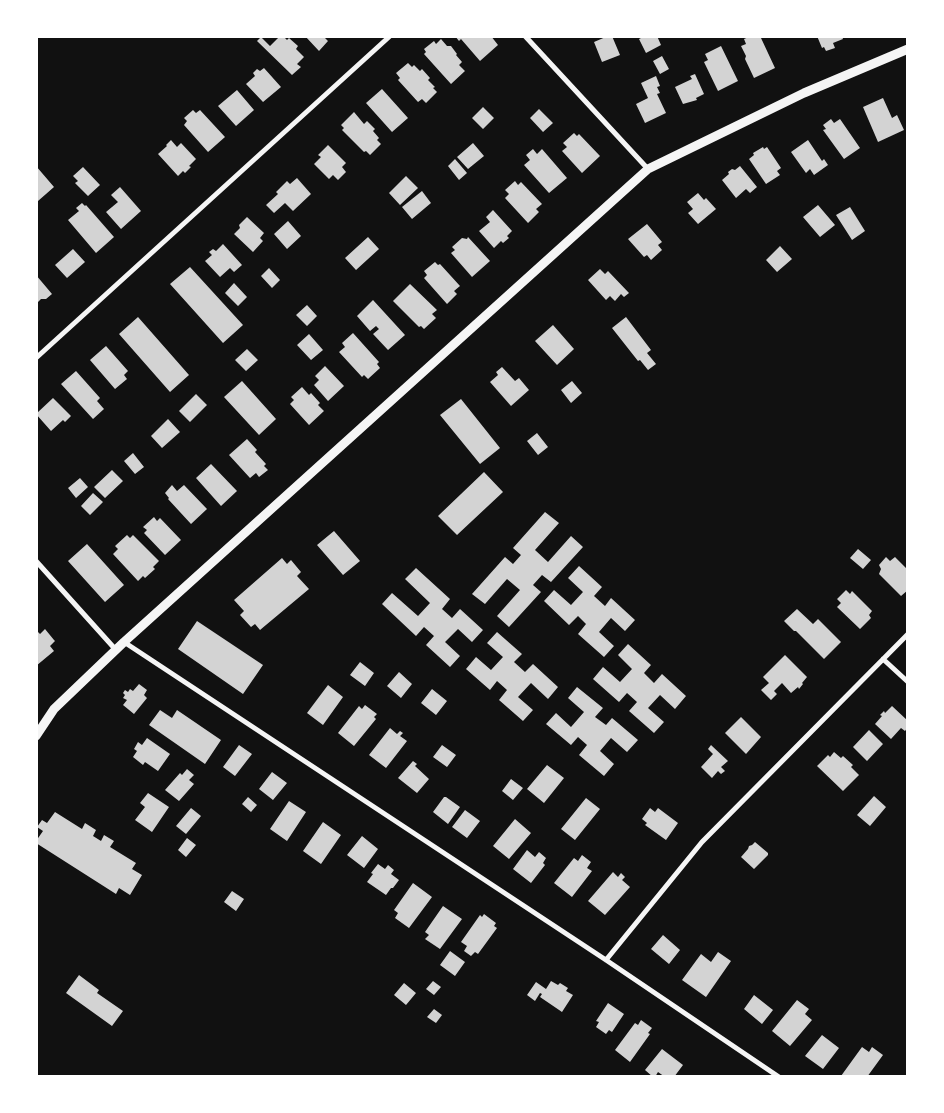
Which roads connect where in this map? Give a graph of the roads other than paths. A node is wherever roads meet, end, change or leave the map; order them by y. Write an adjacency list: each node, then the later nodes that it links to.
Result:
1 (390, 36): 5 (street)
2 (525, 36): 4 (street)
3 (908, 49): 4 (street)
4 (648, 169): 8 (street)
5 (36, 358)
6 (36, 561): 9 (street)
7 (908, 634): 10 (street)
8 (124, 642): 9 (street); 13 (street)
9 (116, 650): 12 (street)
10 (883, 659): 11 (street); 13 (street)
11 (908, 682)
12 (36, 736)
13 (606, 960): 14 (street)
14 (779, 1077)

